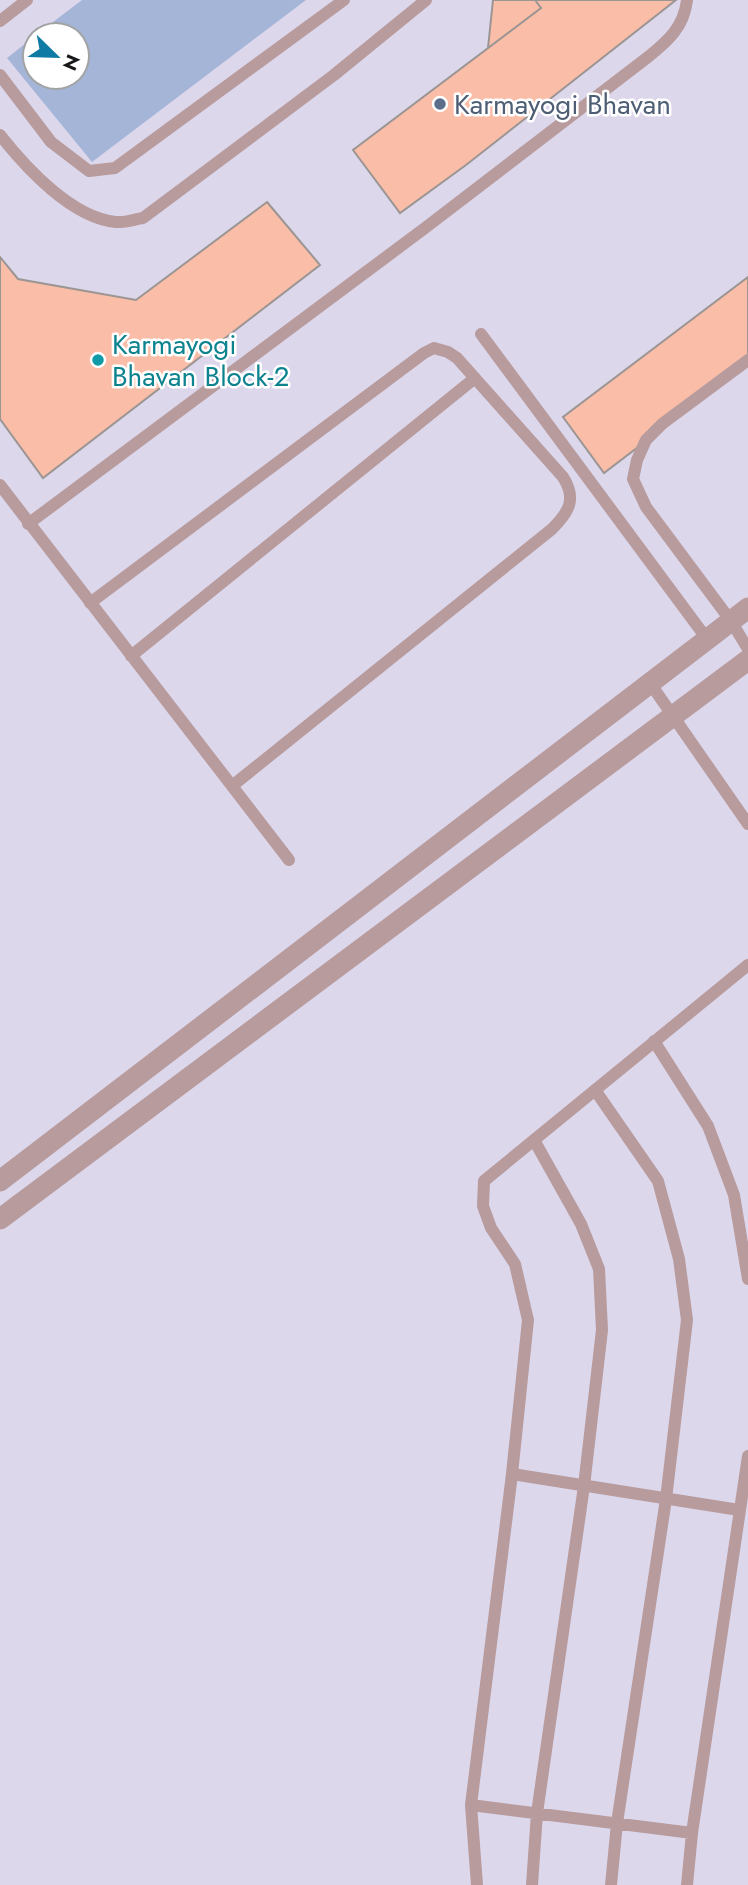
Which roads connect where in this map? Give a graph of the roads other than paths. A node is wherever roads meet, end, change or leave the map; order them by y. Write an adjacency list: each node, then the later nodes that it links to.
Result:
1 (27, 0): 5 (lane)
2 (344, 0): 6 (lane)
3 (426, 0): 7 (lane)
4 (687, 0): 12 (lane)
5 (0, 21)
6 (0, 75)
7 (0, 135)
8 (481, 334): 15 (lane)
9 (748, 360): 14 (lane)
10 (475, 378): 13 (lane); 17 (lane); 21 (lane)
11 (0, 485): 12 (lane)
12 (28, 524): 13 (lane)
13 (90, 604): 17 (lane)
14 (740, 615): 15 (street); 16 (lane)
15 (706, 639): 19 (street)
16 (748, 649)
17 (131, 656): 21 (lane)
18 (748, 660): 20 (street)
19 (650, 683): 20 (lane); 28 (street)
20 (672, 715): 22 (lane); 29 (street)
21 (232, 786): 23 (lane)
22 (748, 824)
23 (289, 860)
24 (748, 965): 25 (lane)
25 (654, 1041): 26 (lane); 30 (lane)
26 (595, 1090): 27 (lane); 34 (lane)
27 (534, 1140): 32 (lane); 33 (lane)
28 (0, 1181)
29 (0, 1219)
30 (748, 1279)
31 (748, 1456): 35 (lane)
32 (512, 1474): 33 (lane); 36 (lane)
33 (584, 1486): 34 (lane); 37 (lane)
34 (666, 1499): 35 (lane); 38 (lane)
35 (739, 1510): 39 (lane)
36 (471, 1805): 37 (lane); 40 (lane)
37 (537, 1813): 38 (lane); 41 (lane)
38 (617, 1823): 39 (lane); 42 (lane)
39 (692, 1833): 43 (lane)
40 (477, 1885)
41 (532, 1885)
42 (611, 1885)
43 (687, 1885)

